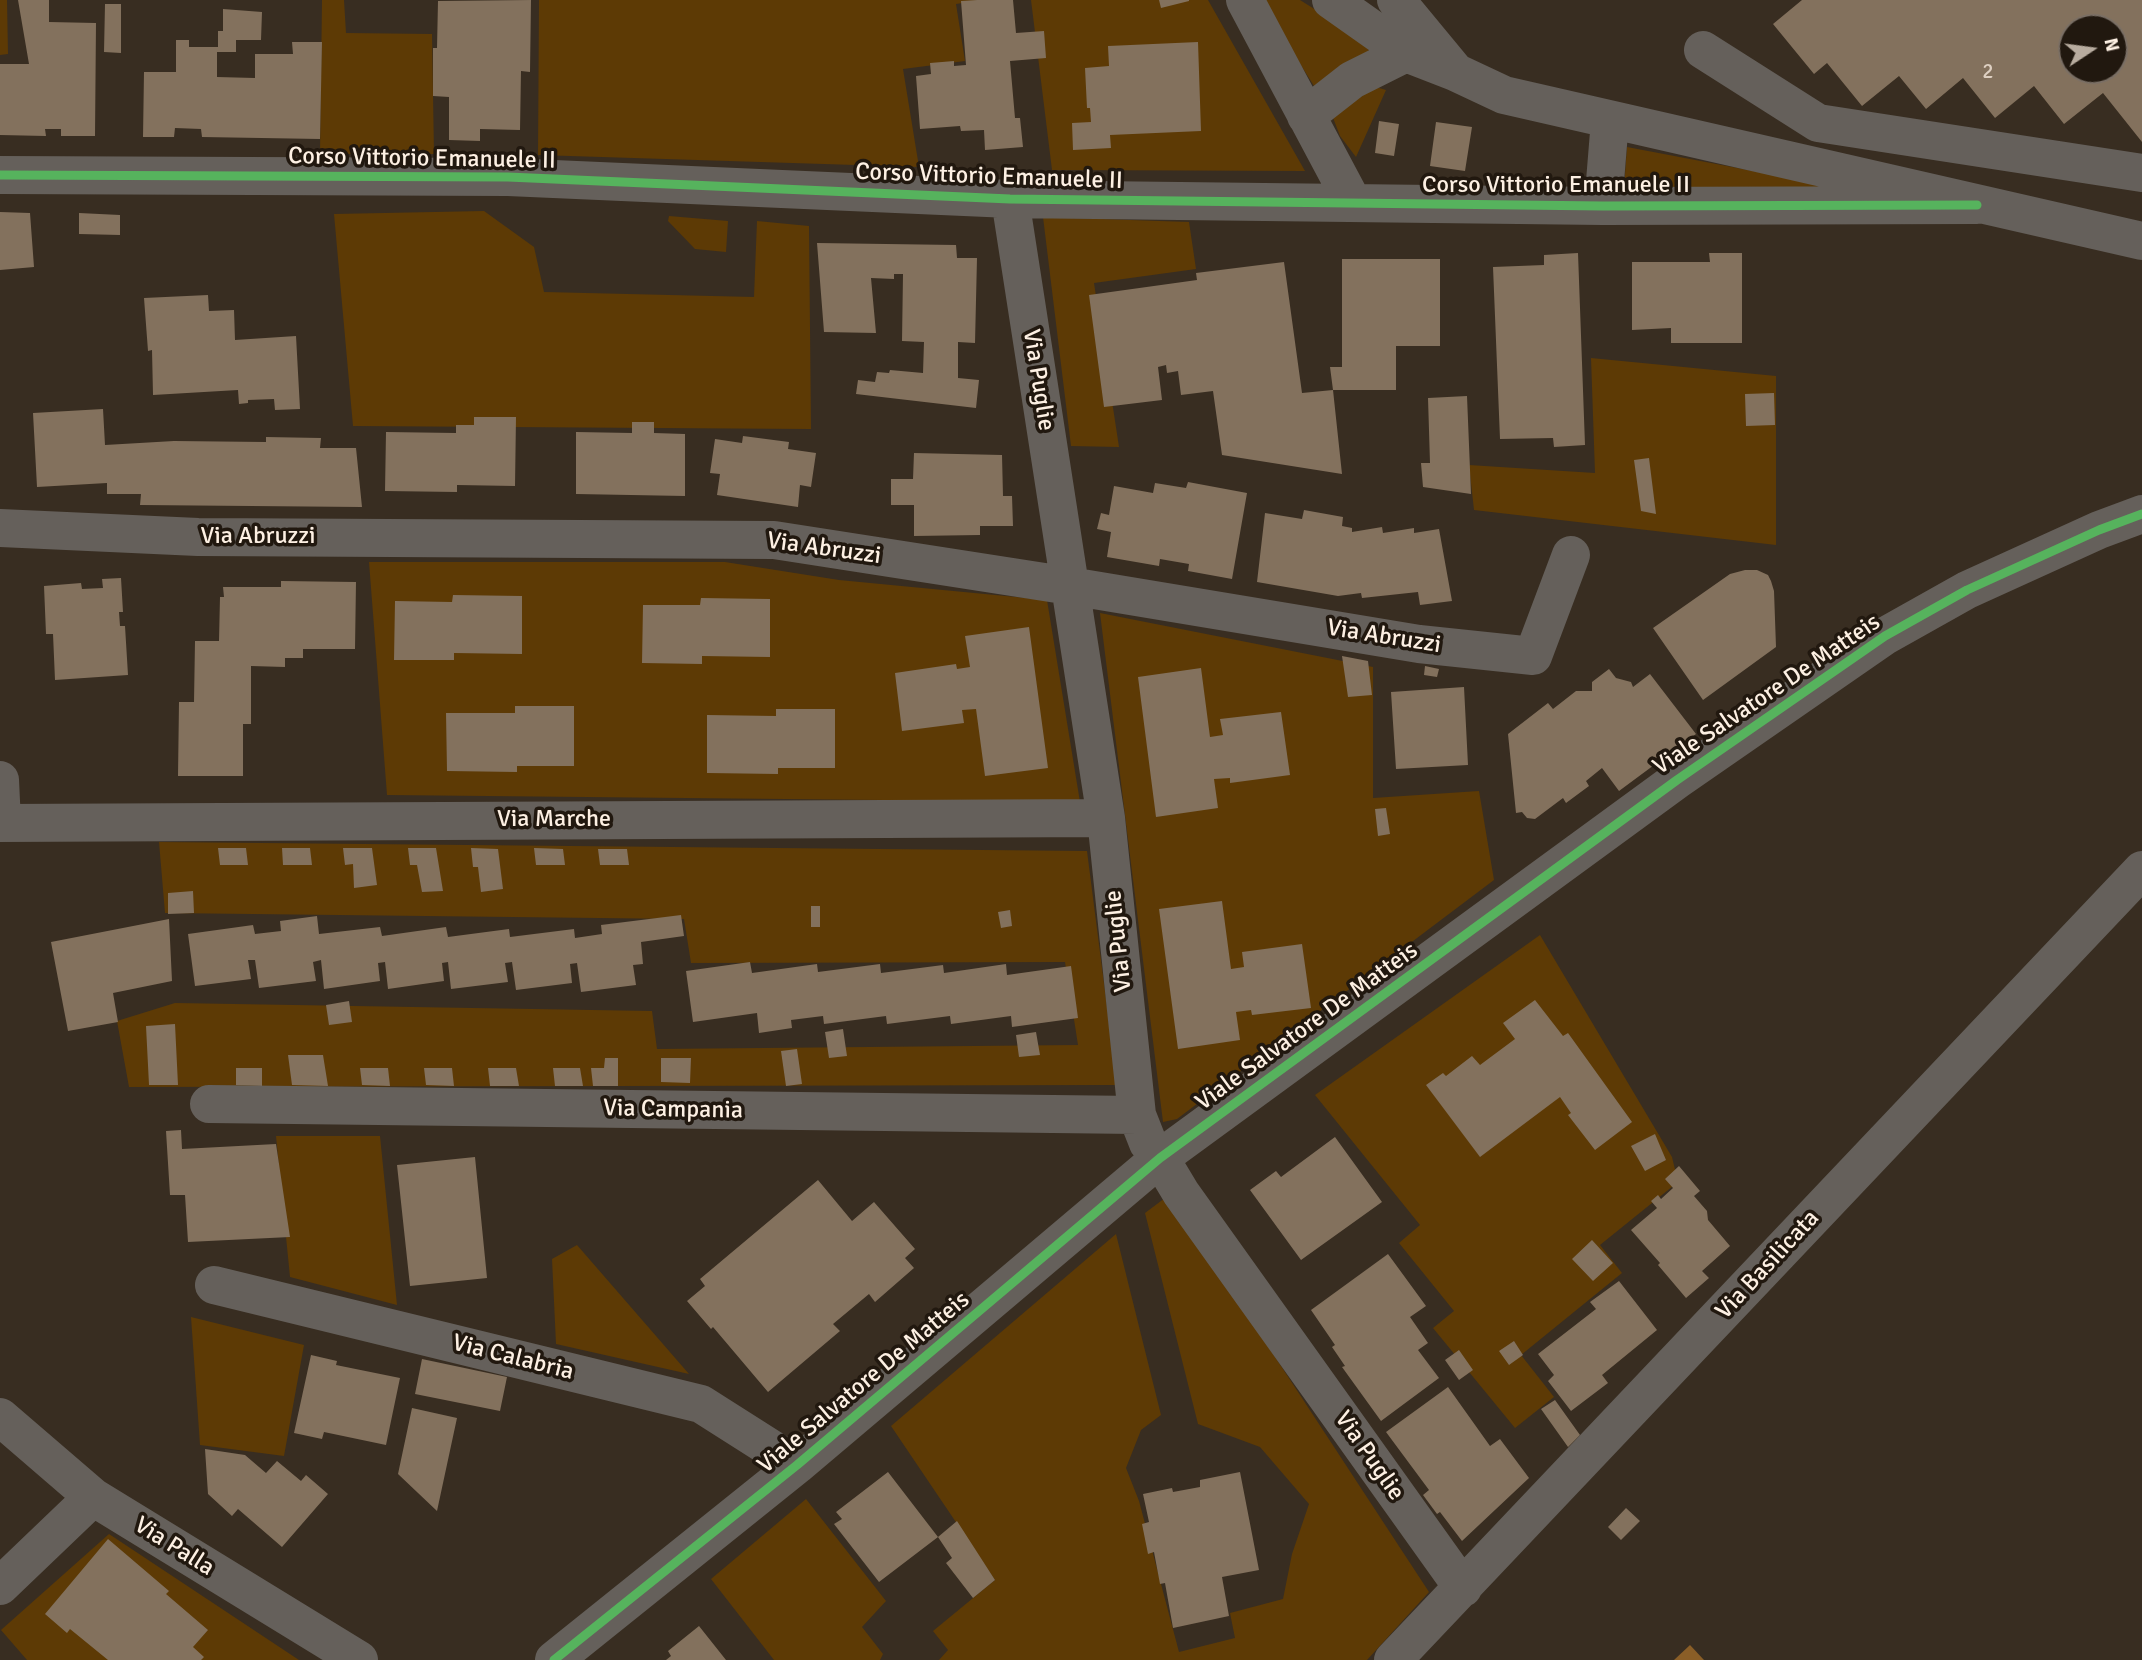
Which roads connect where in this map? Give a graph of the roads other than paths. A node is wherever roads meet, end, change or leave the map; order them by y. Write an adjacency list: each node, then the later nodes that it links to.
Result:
1 (1245, 0): 7 (street)
2 (1331, 0): 5 (street, Corso Vittorio Emanuele II)
3 (1396, 0): 6 (street)
4 (1703, 50): 9 (street)
5 (1406, 53): 6 (street, Corso Vittorio Emanuele II); 7 (street)
6 (1455, 72): 8 (street, Corso Vittorio Emanuele II)
7 (1306, 116): 12 (street)
8 (1610, 120): 13 (street, Corso Vittorio Emanuele II); 14 (street, Corso Vittorio Emanuele II)
9 (2142, 173)
10 (0, 175): 11 (street, Corso Vittorio Emanuele II)
11 (1010, 199): 12 (street, Corso Vittorio Emanuele II); 19 (street, Via Puglie)
12 (1353, 203): 14 (street, Corso Vittorio Emanuele II)
13 (1977, 205): 14 (street, Corso Vittorio Emanuele II); 15 (street, Corso Vittorio Emanuele II)
14 (1603, 206)
15 (2142, 242)
16 (2142, 514): 25 (street, Viale Salvatore De Matteis)
17 (0, 528): 19 (street, Via Abruzzi)
18 (1571, 555): 19 (street, Via Abruzzi)
19 (1070, 586): 21 (street, Via Puglie)
20 (0, 780): 21 (street, Via Marche)
21 (1107, 818): 24 (street, Via Puglie)
22 (2141, 874): 31 (street, Via Basilicata)
23 (209, 1104): 24 (street, Via Campania)
24 (1137, 1115): 25 (street, Via Puglie)
25 (1160, 1158): 28 (street, Viale Salvatore De Matteis); 31 (street, Via Puglie)
26 (214, 1285): 28 (street, Via Calabria)
27 (0, 1417): 29 (street, Via Palla)
28 (797, 1465): 33 (street, Viale Salvatore De Matteis)
29 (93, 1497): 30 (street); 32 (street, Via Palla)
30 (0, 1586)
31 (1463, 1588): 34 (street, Via Basilicata)
32 (359, 1660)
33 (555, 1660)
34 (1393, 1660)

